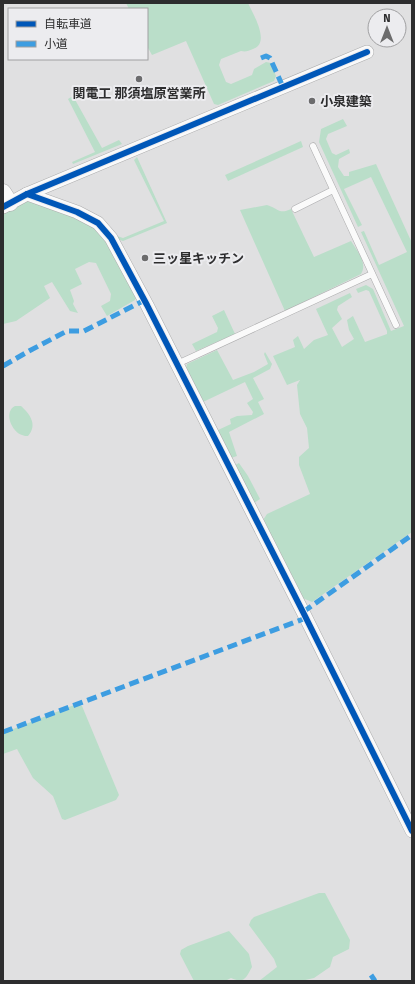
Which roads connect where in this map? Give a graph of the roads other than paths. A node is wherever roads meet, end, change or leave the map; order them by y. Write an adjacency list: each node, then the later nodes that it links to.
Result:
1 (367, 52): 4 (street)
2 (313, 146): 3 (lane)
3 (333, 190): 6 (lane); 7 (lane)
4 (27, 194): 5 (street); 9 (street)
5 (5, 201)
6 (295, 209)
7 (372, 274): 8 (lane); 9 (lane)
8 (396, 325)
9 (177, 364): 10 (street)
10 (412, 831)

